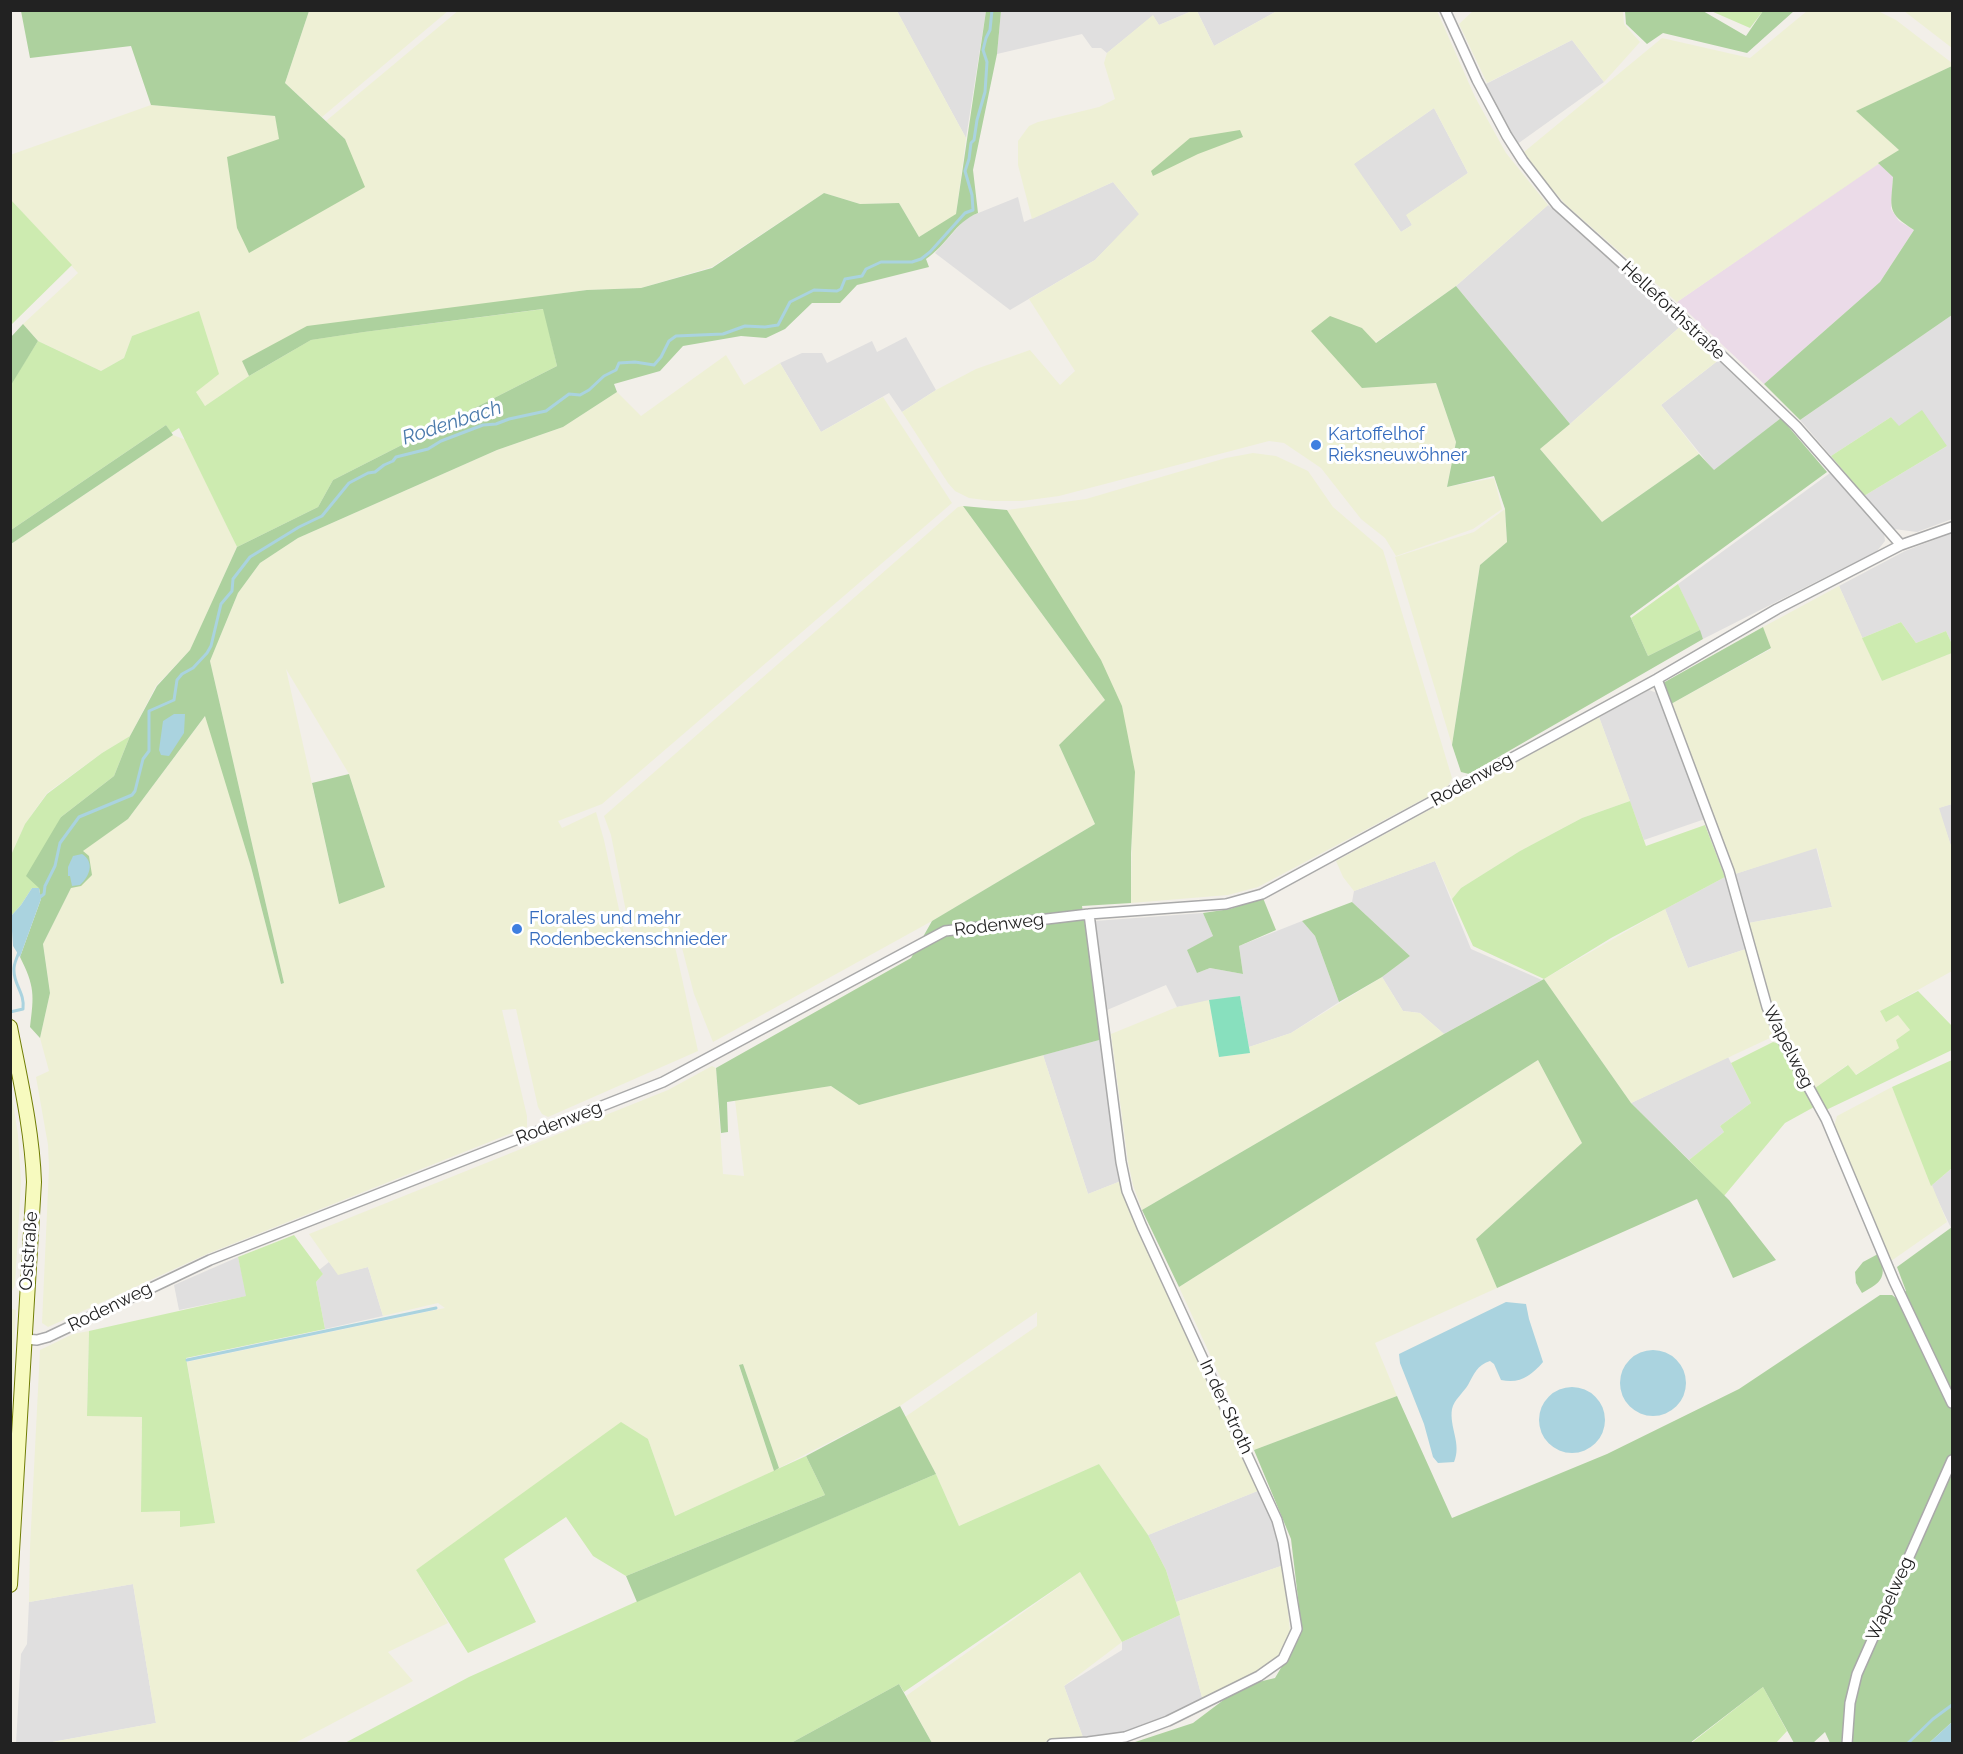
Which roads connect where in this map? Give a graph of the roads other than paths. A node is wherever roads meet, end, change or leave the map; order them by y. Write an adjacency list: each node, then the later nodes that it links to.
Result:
1 (1446, 10): 3 (street, Helleforthstraße)
2 (1953, 527): 3 (street)
3 (1901, 546): 4 (street, Rodenweg)
4 (1657, 679): 5 (street, Rodenweg); 8 (street, Wapelweg)
5 (1089, 914): 7 (street, Rodenweg); 11 (street, In der Stroth)
6 (10, 1027): 7 (main road, Oststraße)
7 (24, 1339): 10 (main road, Oststraße)
8 (1953, 1403)
9 (1953, 1460): 12 (street, Wapelweg)
10 (10, 1585)
11 (1052, 1743)
12 (1847, 1743)

